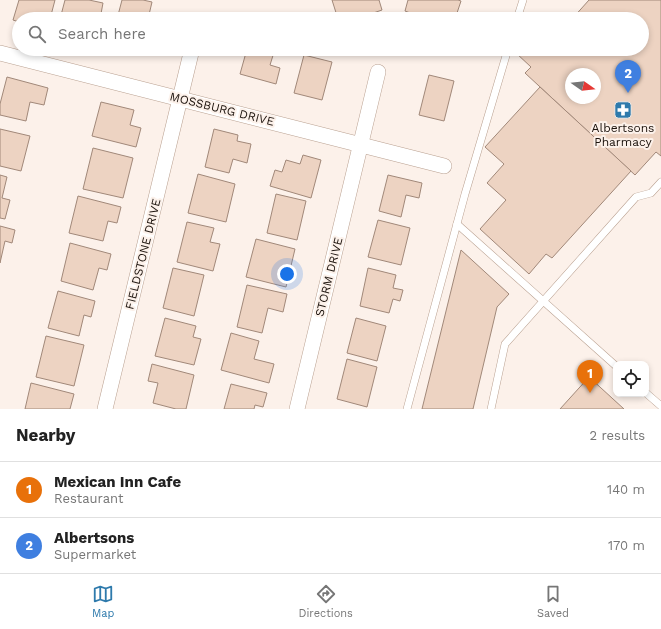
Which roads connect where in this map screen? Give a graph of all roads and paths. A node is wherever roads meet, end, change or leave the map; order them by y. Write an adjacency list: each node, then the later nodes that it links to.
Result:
1 (523, 0): 2 (lane)
2 (519, 12)
3 (0, 53): 7 (street, MOSSBURG DRIVE)
4 (190, 56): 7 (street, FIELDSTONE DRIVE)
5 (506, 56): 11 (lane)
6 (378, 72): 8 (street, STORM DRIVE)
7 (180, 99): 8 (street, MOSSBURG DRIVE); 16 (street, FIELDSTONE DRIVE)
8 (361, 145): 9 (street, MOSSBURG DRIVE); 17 (street, STORM DRIVE)
9 (444, 166)
10 (661, 182): 12 (lane)
11 (457, 224): 12 (lane); 18 (lane)
12 (544, 302): 13 (lane); 19 (lane)
13 (613, 363)
14 (649, 396): 15 (lane)
15 (661, 406)
16 (105, 409)
17 (297, 409)
18 (407, 409)
19 (491, 409)

